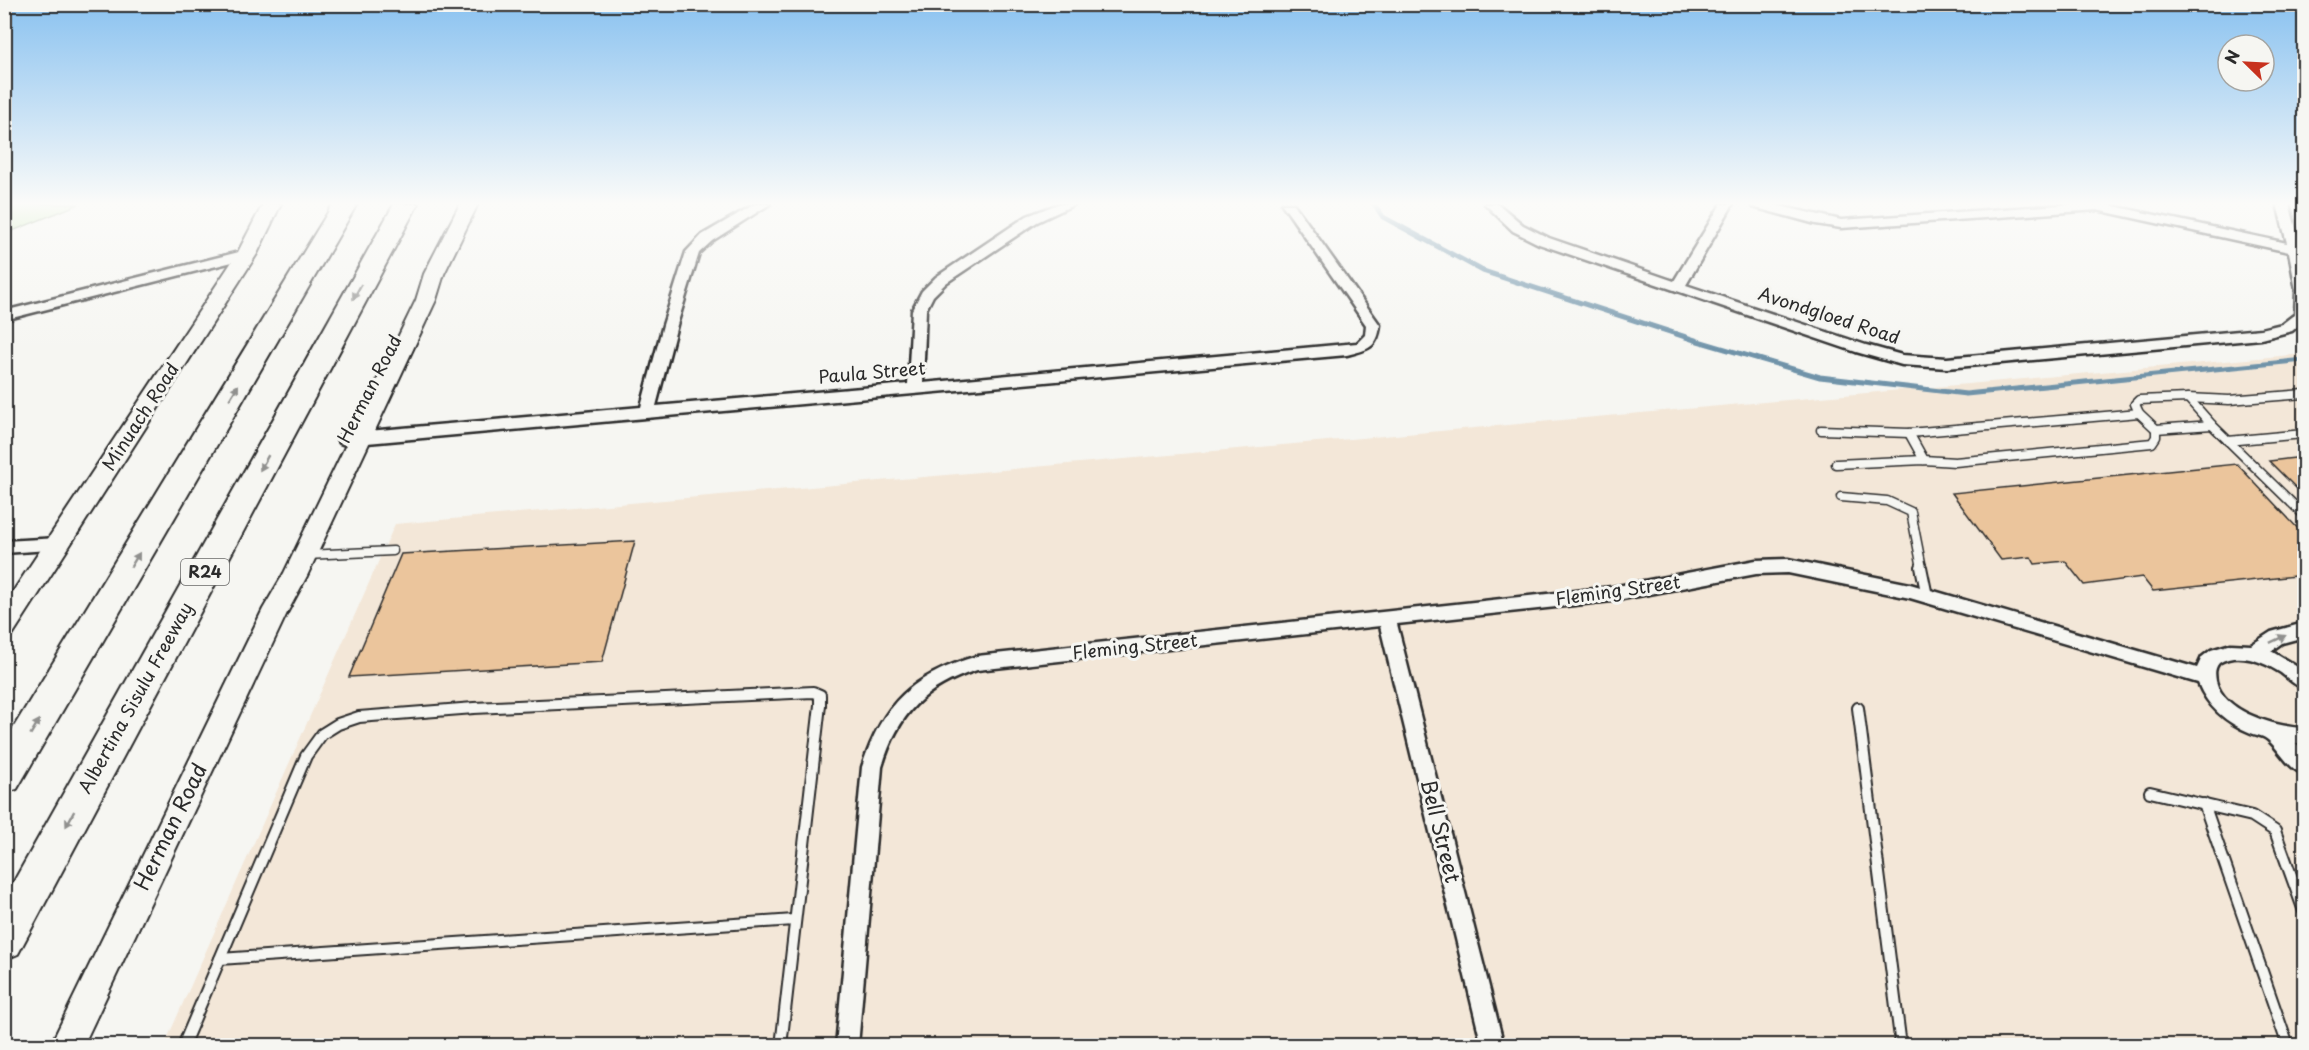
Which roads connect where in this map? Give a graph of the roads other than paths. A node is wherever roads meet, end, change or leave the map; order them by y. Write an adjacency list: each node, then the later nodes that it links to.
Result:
1 (316, 253): 45 (highway, one-way to 1)
2 (378, 253): 50 (highway, Albertina Sisulu Freeway / R24, one-way to 50)
3 (444, 253): 23 (main road, Herman Road)
4 (693, 253): 16 (street)
5 (981, 253): 13 (street)
6 (1322, 253): 13 (street, Paula Street)
7 (1582, 253): 11 (street, Avondgloed Road)
8 (1698, 253): 11 (street)
9 (2299, 253): 11 (street, Avondgloed Road)
10 (247, 254): 12 (street); 29 (main road, Minuach Road)
11 (1678, 286)
12 (4, 316)
13 (915, 388): 16 (street, Paula Street)
14 (2304, 394): 15 (lane)
15 (2188, 398): 17 (lane); 18 (lane)
16 (647, 412): 23 (street, Paula Street)
17 (2139, 413): 19 (lane); 21 (lane)
18 (2212, 425): 19 (lane); 24 (lane)
19 (2156, 429): 25 (lane)
20 (1821, 430): 21 (lane)
21 (1909, 433): 25 (lane)
22 (2304, 434): 24 (lane)
23 (352, 438): 32 (main road, Herman Road); 34 (main road, Herman Road)
24 (2228, 441): 28 (lane)
25 (1924, 460): 26 (lane)
26 (1836, 464)
27 (1841, 496): 33 (lane)
28 (2304, 515)
29 (58, 544): 30 (street); 36 (main road, Minuach Road)
30 (4, 547)
31 (393, 551): 32 (lane)
32 (305, 555): 34 (main road, Herman Road)
33 (1928, 596): 35 (street, Fleming Street); 39 (street, Fleming Street)
34 (276, 609): 52 (main road, Herman Road)
35 (1387, 618): 55 (street, Fleming Street); 56 (street, Bell Street)
36 (4, 627)
37 (2304, 630): 38 (street, one-way to 37)
38 (2253, 653): 39 (street); 40 (street)
39 (2206, 678): 42 (street)
40 (2304, 681)
41 (1858, 708): 57 (lane)
42 (2275, 735): 43 (street); 44 (street)
43 (2304, 736)
44 (2304, 766)
45 (4, 777)
46 (2150, 792): 47 (lane)
47 (2204, 804): 48 (lane); 58 (lane)
48 (2304, 911)
49 (794, 920): 51 (lane); 51 (lane); 54 (lane)
50 (4, 940)
51 (220, 959): 53 (lane)
52 (66, 1046)
53 (183, 1046)
54 (781, 1046)
55 (847, 1046)
56 (1493, 1046)
57 (1901, 1046)
58 (2289, 1046)

